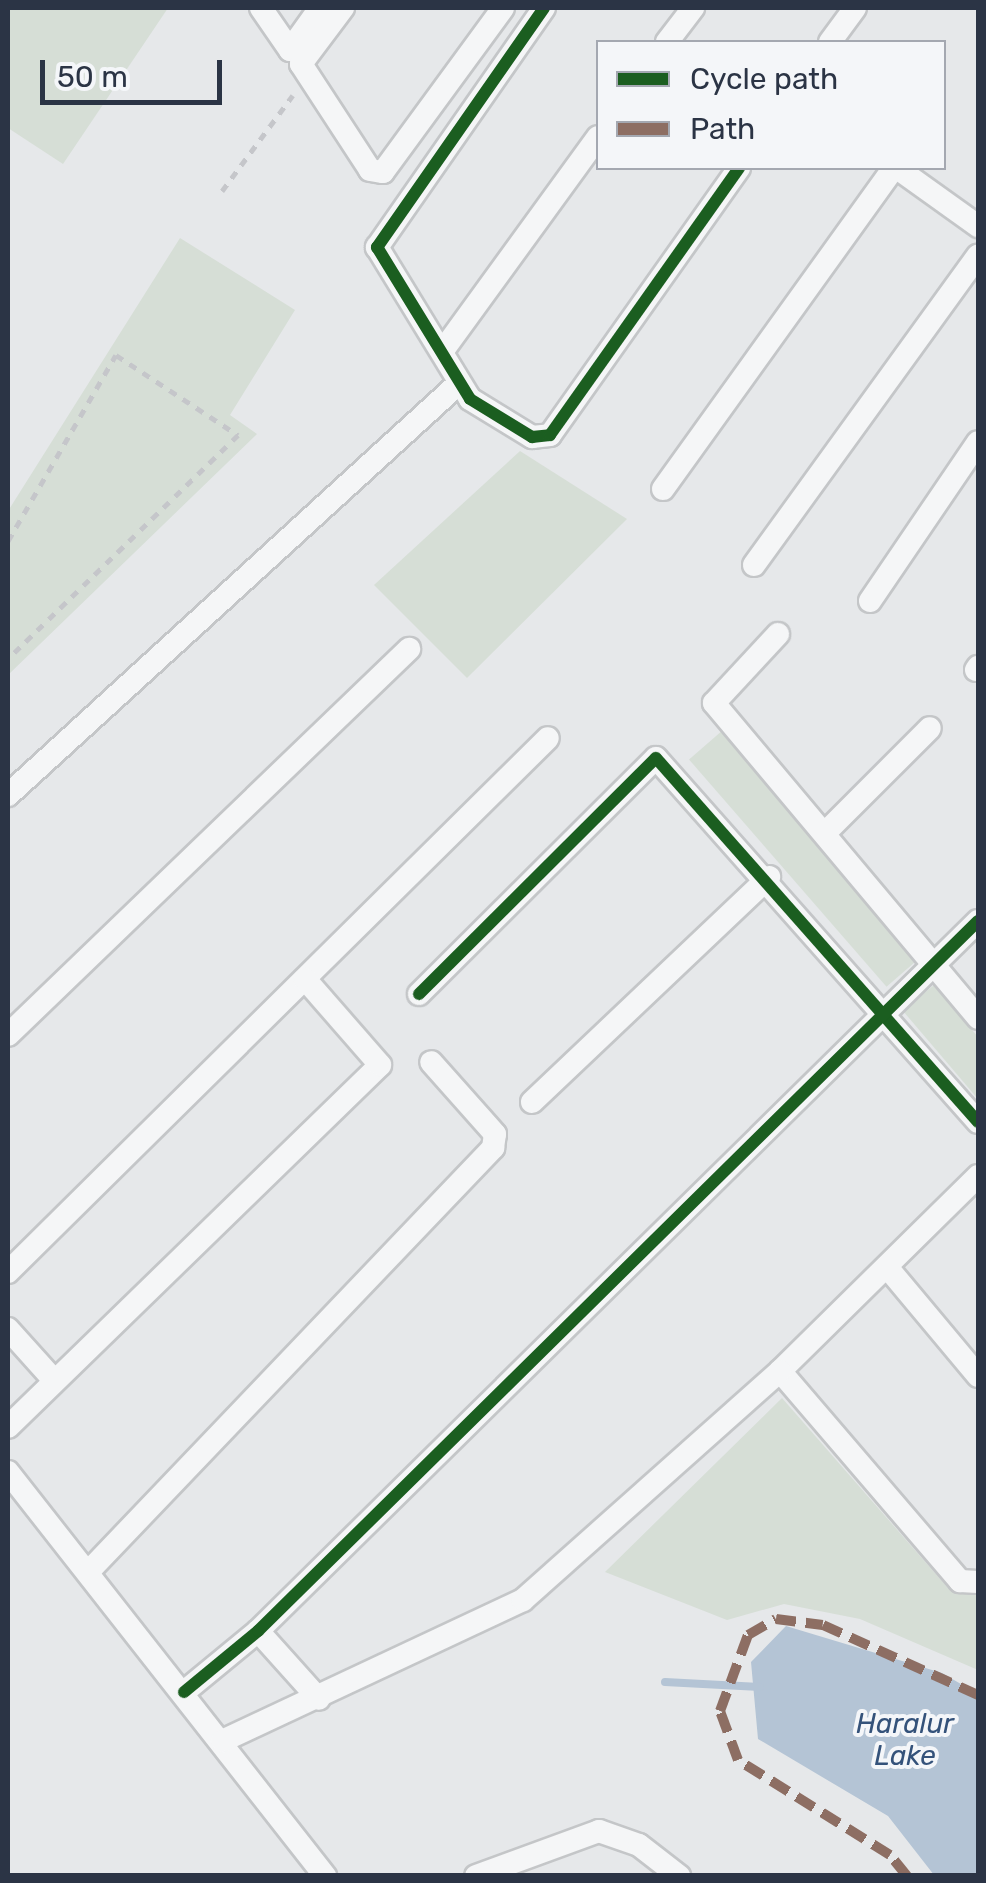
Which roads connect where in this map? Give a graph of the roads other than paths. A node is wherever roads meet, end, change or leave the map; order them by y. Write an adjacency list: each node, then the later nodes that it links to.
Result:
1 (260, 8): 2 (street)
2 (320, 8)
3 (343, 8): 4 (street)
4 (503, 8)
5 (544, 8): 16 (street)
6 (693, 8): 8 (street)
7 (855, 8): 9 (street)
8 (669, 40)
9 (831, 40)
10 (596, 140): 16 (street)
11 (738, 170): 17 (street)
12 (895, 170): 19 (street)
13 (899, 170): 14 (street)
14 (978, 226)
15 (978, 256): 20 (street)
16 (444, 349): 17 (street)
17 (457, 385): 26 (street)
18 (978, 442): 21 (street)
19 (663, 489)
20 (754, 565)
21 (870, 601)
22 (778, 634): 27 (street)
23 (409, 649): 35 (street)
24 (930, 728): 27 (street)
25 (548, 738): 31 (street)
26 (8, 795)
27 (825, 833): 30 (street)
28 (769, 877): 32 (street); 33 (street); 37 (street)
29 (978, 921): 30 (street)
30 (935, 965): 33 (street); 34 (street)
31 (305, 979): 41 (street); 45 (street)
32 (419, 994)
33 (889, 1017): 38 (street); 50 (street)
34 (978, 1018)
35 (8, 1033)
36 (431, 1062): 48 (street)
37 (532, 1102)
38 (978, 1122)
39 (978, 1176): 40 (street)
40 (887, 1267): 43 (street); 44 (street)
41 (8, 1272)
42 (8, 1329): 45 (street)
43 (780, 1372): 49 (street); 52 (street)
44 (978, 1376)
45 (54, 1380): 46 (street)
46 (8, 1428)
47 (8, 1472): 48 (street)
48 (90, 1570): 51 (street)
49 (978, 1582)
50 (258, 1631): 51 (street); 52 (street)
51 (184, 1692): 53 (street)
52 (318, 1699): 53 (street)
53 (222, 1742): 54 (street)
54 (325, 1876)
55 (476, 1876): 56 (street)
56 (679, 1876)

